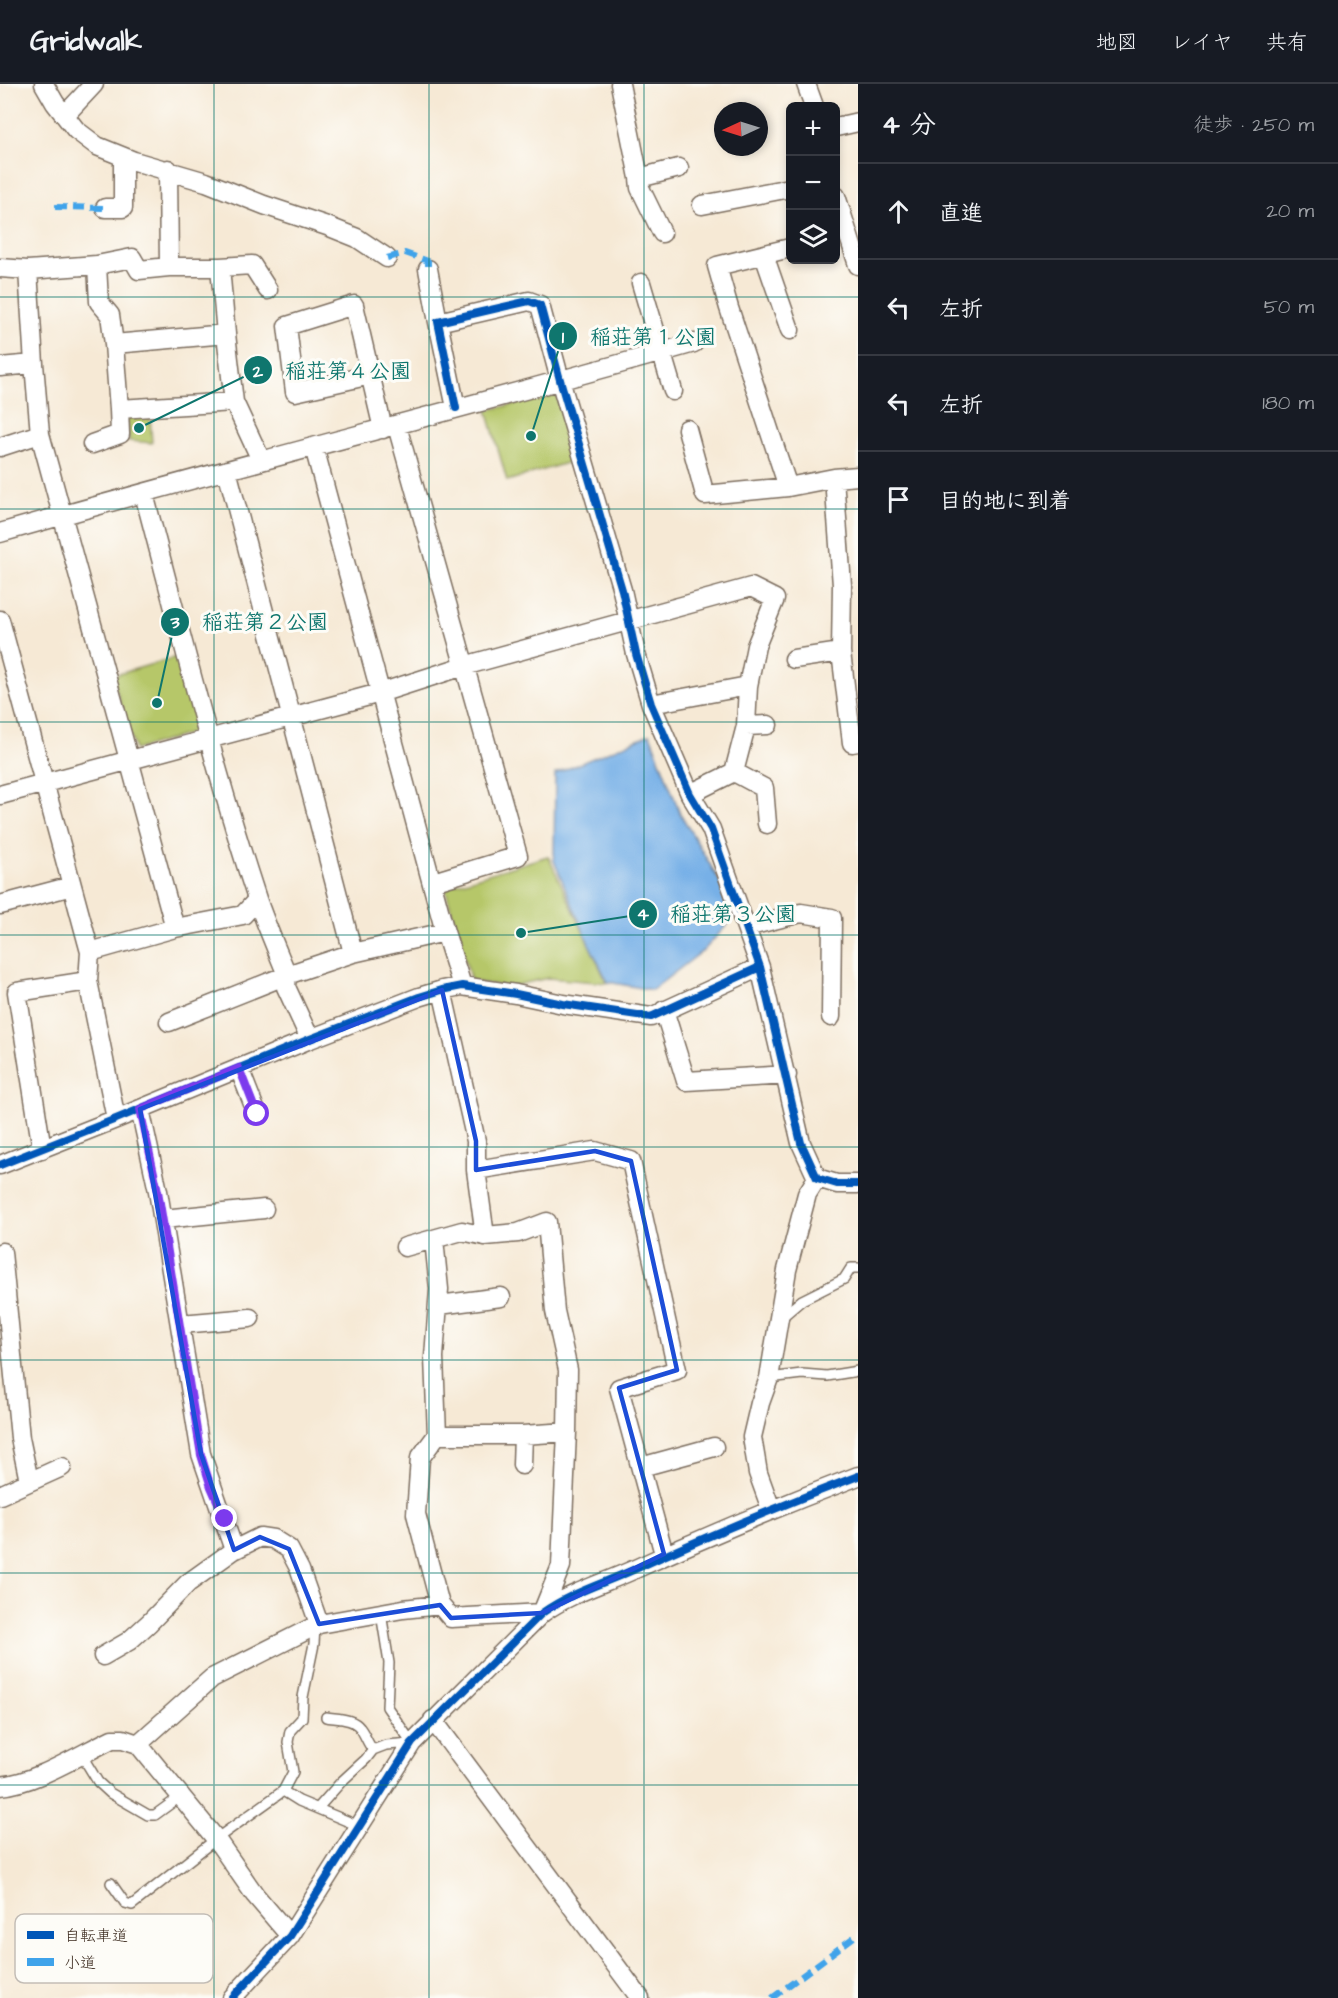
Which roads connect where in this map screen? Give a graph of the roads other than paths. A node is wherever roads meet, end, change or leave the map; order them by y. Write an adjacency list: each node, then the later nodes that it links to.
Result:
1 (44, 84): 6 (street)
2 (94, 84): 6 (street)
3 (620, 84): 12 (street)
4 (806, 84): 5 (street)
5 (813, 102)
6 (65, 115): 9 (street)
7 (858, 122): 8 (street)
8 (840, 127)
9 (123, 157): 11 (street); 15 (street)
10 (679, 168): 12 (street)
11 (168, 170): 21 (street); 24 (street)
12 (639, 178): 17 (street)
13 (786, 190): 14 (street)
14 (702, 205)
15 (105, 208)
16 (838, 210): 18 (street)
17 (662, 233)
18 (842, 237): 23 (street)
19 (786, 249): 20 (street)
20 (764, 255): 32 (street); 55 (street)
21 (387, 258)
22 (97, 265): 24 (street); 28 (street); 35 (street)
23 (858, 265)
24 (169, 267): 25 (street)
25 (220, 267): 30 (street); 33 (street)
26 (0, 268): 28 (street)
27 (428, 269): 31 (street)
28 (28, 270): 37 (street)
29 (642, 283): 36 (street)
30 (268, 290)
31 (438, 322): 40 (street); 43 (street)
32 (790, 330)
33 (226, 334): 35 (street); 42 (street)
34 (694, 343): 36 (street)
35 (114, 344): 44 (street)
36 (662, 352): 40 (street); 41 (street)
37 (34, 364): 38 (street); 47 (street)
38 (0, 367)
39 (371, 375): 39 (street); 45 (street)
40 (560, 380): 43 (street); 60 (street)
41 (673, 391)
42 (234, 402): 44 (street); 51 (street)
43 (456, 408): 45 (street)
44 (119, 409): 48 (street)
45 (390, 427): 50 (street); 63 (street)
46 (685, 429): 55 (street)
47 (40, 434): 49 (street); 57 (street)
48 (92, 444)
49 (0, 447)
50 (314, 447): 51 (street); 65 (street)
51 (261, 460): 52 (street)
52 (227, 470): 56 (street); 67 (street)
53 (858, 476): 54 (street)
54 (834, 478): 55 (street); 61 (street)
55 (788, 487)
56 (144, 494): 57 (street); 70 (street)
57 (62, 515): 58 (street); 72 (street)
58 (0, 533)
59 (0, 620): 74 (street)
60 (628, 621): 63 (street); 64 (street); 66 (street)
61 (841, 652): 62 (street); 71 (street)
62 (794, 659)
63 (464, 666): 65 (street); 78 (street)
64 (748, 686): 66 (street); 69 (street)
65 (380, 693): 67 (street); 78 (street)
66 (651, 704): 75 (street)
67 (291, 717): 70 (street); 86 (street)
68 (768, 725): 69 (street)
69 (746, 726): 73 (street)
70 (208, 738): 72 (street); 80 (street)
71 (858, 742)
72 (128, 761): 74 (street); 83 (street)
73 (734, 772): 75 (street); 77 (street)
74 (43, 783): 76 (street); 79 (street)
75 (690, 794): 82 (street)
76 (0, 795)
77 (767, 824)
78 (433, 882): 84 (street)
79 (72, 886): 81 (street); 85 (street)
80 (257, 900): 83 (street); 88 (street)
81 (0, 905)
82 (746, 927): 87 (street); 94 (street)
83 (176, 928): 85 (street)
84 (445, 932): 86 (street); 90 (street)
85 (90, 952): 89 (street)
86 (353, 953): 88 (street)
87 (760, 968): 92 (street); 97 (street)
88 (287, 975): 93 (street); 95 (street)
89 (88, 981): 100 (street); 101 (street)
90 (462, 986): 91 (street); 92 (street)
91 (442, 990): 95 (street); 103 (street)
92 (664, 1010): 97 (street)
93 (178, 1012)
94 (831, 1017)
95 (310, 1039): 96 (street)
96 (239, 1068): 98 (street); 99 (street)
97 (787, 1075): 104 (street)
98 (140, 1109): 100 (street); 107 (street)
99 (257, 1114)
100 (116, 1119): 101 (street)
101 (42, 1149): 102 (street)
102 (0, 1165)
103 (476, 1170): 108 (street); 127 (street)
104 (817, 1178): 105 (street); 117 (street)
105 (858, 1184)
106 (254, 1215): 107 (street)
107 (163, 1220): 118 (street)
108 (485, 1236): 109 (street); 121 (street)
109 (434, 1239): 110 (street); 115 (street)
110 (405, 1247)
111 (3, 1252): 114 (street)
112 (858, 1268): 117 (lane)
113 (501, 1297): 115 (street)
114 (4, 1305): 129 (street)
115 (439, 1305): 122 (street)
116 (250, 1318): 118 (street)
117 (777, 1320): 120 (street)
118 (181, 1324): 132 (street)
119 (858, 1371): 120 (lane)
120 (769, 1377): 131 (street)
121 (567, 1432): 123 (street); 135 (street)
122 (437, 1435): 123 (street); 134 (street)
123 (523, 1435): 125 (street)
124 (714, 1448): 127 (street)
125 (522, 1464)
126 (62, 1467): 129 (street)
127 (641, 1467): 133 (street)
128 (858, 1476): 131 (street)
129 (29, 1481): 130 (street)
130 (0, 1495)
131 (771, 1509): 133 (street)
132 (234, 1550): 137 (street); 138 (street)
133 (664, 1554): 135 (street)
134 (441, 1605): 135 (street); 136 (street)
135 (542, 1612): 140 (street)
136 (381, 1613): 137 (street); 141 (lane)
137 (317, 1625): 142 (street); 146 (lane)
138 (103, 1656)
139 (326, 1717): 143 (lane)
140 (433, 1720): 141 (street); 154 (street)
141 (412, 1743): 143 (lane); 149 (street)
142 (138, 1744): 144 (street); 147 (street)
143 (373, 1750): 148 (lane)
144 (81, 1754): 145 (street); 147 (lane)
145 (0, 1786)
146 (283, 1791): 148 (lane); 150 (lane)
147 (181, 1796): 150 (street)
148 (318, 1808): 149 (lane)
149 (359, 1826): 152 (street)
150 (216, 1839): 151 (lane); 152 (street)
151 (111, 1883)
152 (290, 1936): 153 (street)
153 (232, 1998)
154 (640, 1998)

